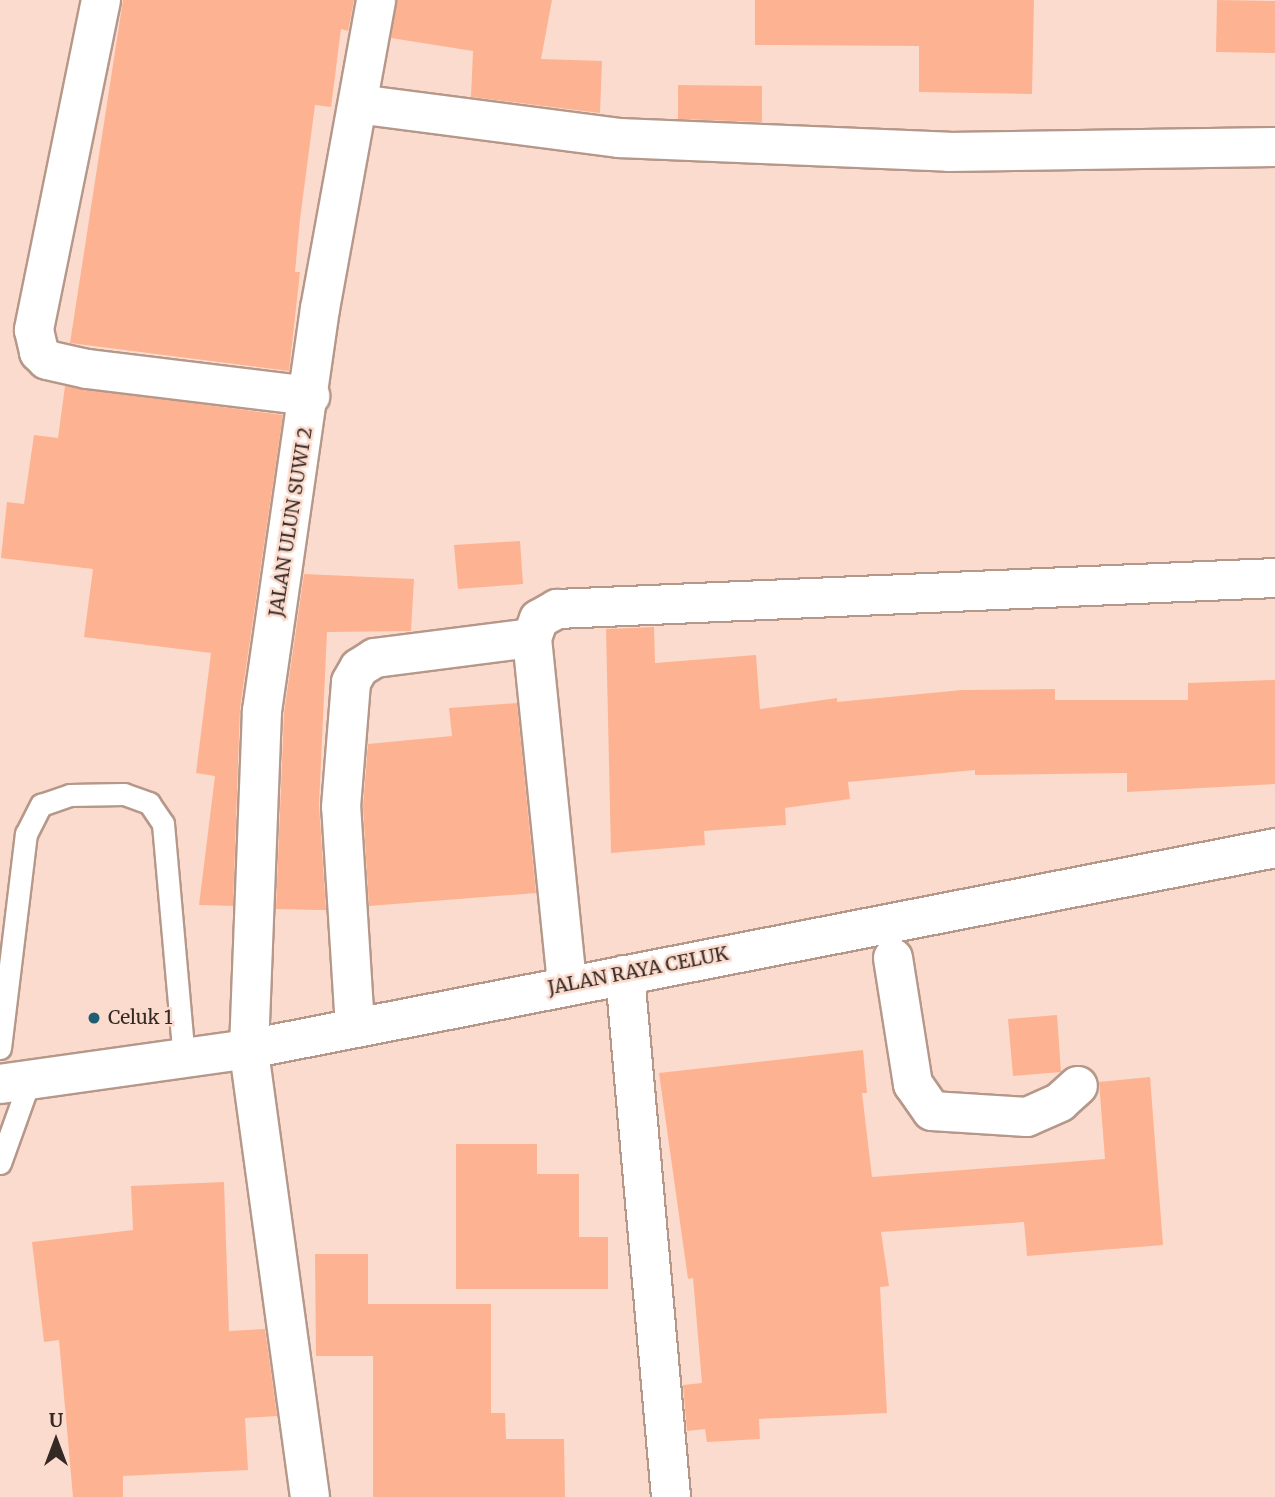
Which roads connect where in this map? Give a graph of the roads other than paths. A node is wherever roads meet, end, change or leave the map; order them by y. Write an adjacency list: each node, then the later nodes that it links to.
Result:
1 (101, 0): 5 (main road)
2 (376, 0): 3 (main road, JALAN ULUN SUWI 2)
3 (358, 104): 4 (main road); 5 (main road, JALAN ULUN SUWI 2)
4 (1275, 147)
5 (310, 396): 14 (main road, JALAN ULUN SUWI 2)
6 (1275, 578): 7 (main road)
7 (532, 638): 11 (main road); 12 (main road)
8 (1275, 848): 9 (main road, JALAN RAYA CELUK)
9 (891, 940): 10 (main road, JALAN RAYA CELUK); 17 (main road)
10 (625, 975): 11 (main road, JALAN RAYA CELUK); 20 (main road)
11 (567, 983): 12 (main road, JALAN RAYA CELUK)
12 (355, 1027): 14 (main road, JALAN RAYA CELUK)
13 (0, 1048): 15 (lane)
14 (249, 1049): 15 (main road, JALAN RAYA CELUK); 19 (main road, JALAN ULUN SUWI 2)
15 (184, 1058): 16 (main road, JALAN RAYA CELUK)
16 (15, 1083): 18 (lane)
17 (1078, 1086)
18 (0, 1163)
19 (310, 1497)
20 (671, 1497)

